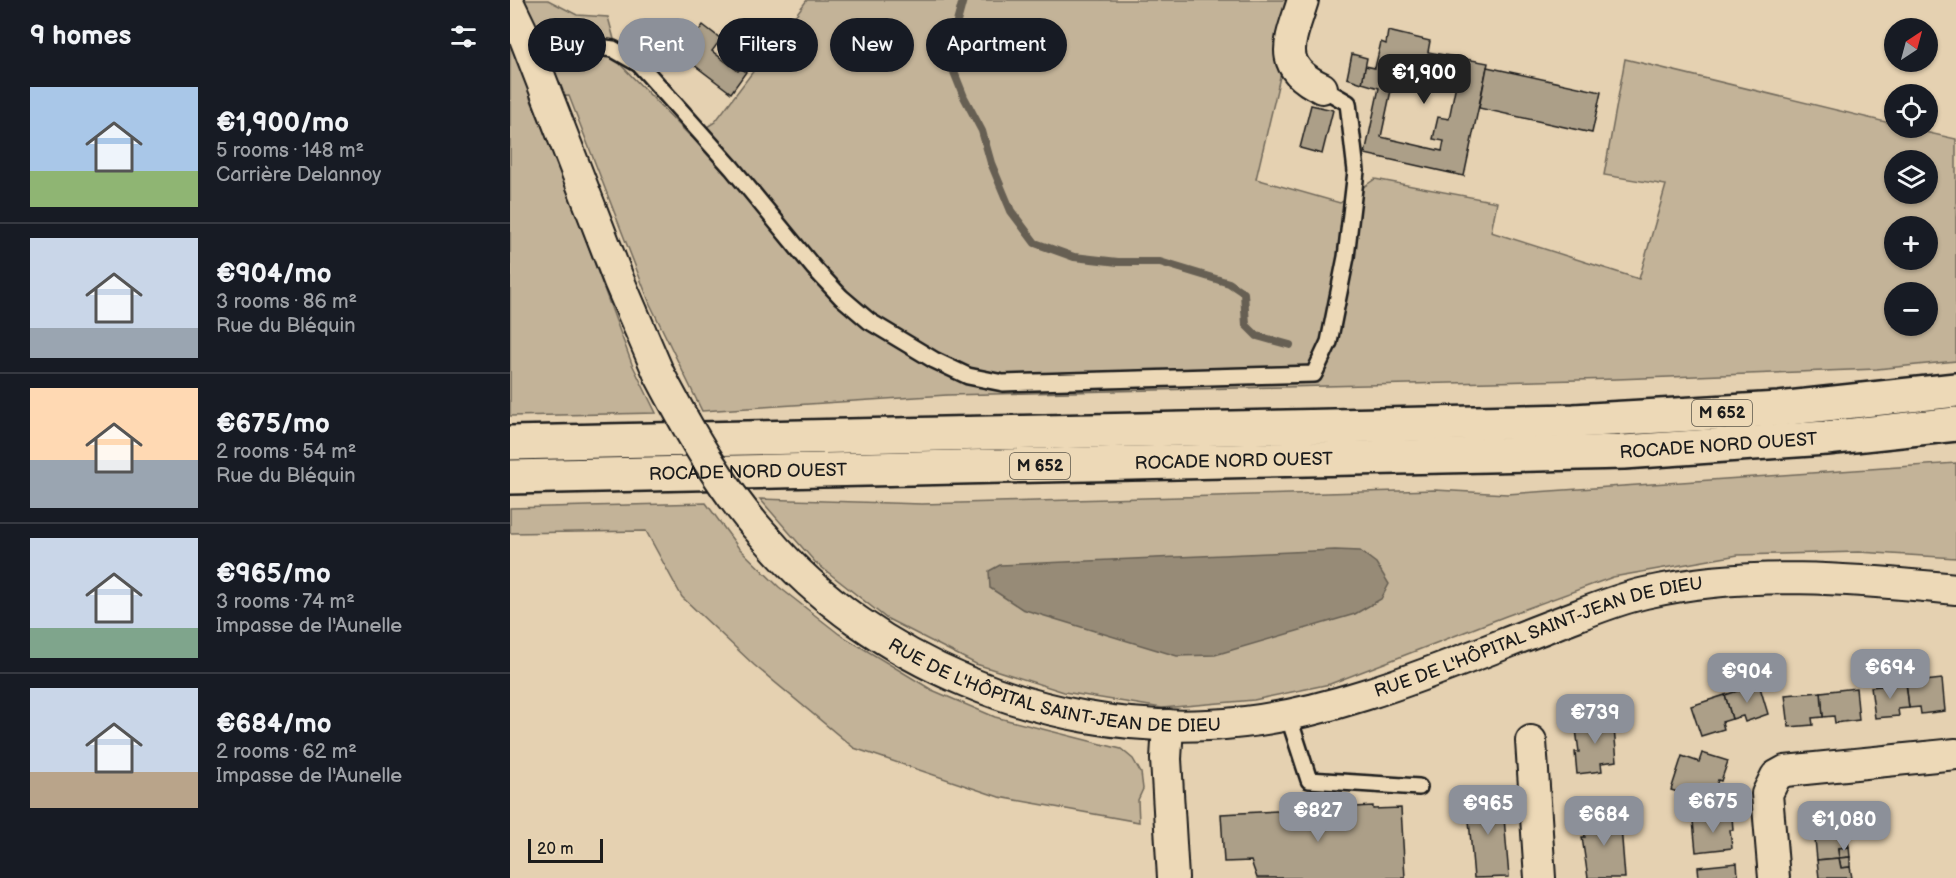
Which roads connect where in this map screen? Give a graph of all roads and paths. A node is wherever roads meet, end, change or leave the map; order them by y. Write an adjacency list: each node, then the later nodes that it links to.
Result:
1 (1303, 0): 6 (street)
2 (510, 6): 3 (street, RUE DE L'HÔPITAL SAINT-JEAN DE DIEU)
3 (528, 47)
4 (606, 48): 6 (lane)
5 (538, 72): 13 (street, RUE DE L'HÔPITAL SAINT-JEAN DE DIEU, bridge)
6 (1322, 87)
7 (1956, 390): 9 (highway, ROCADE NORD OUEST / M 652)
8 (1956, 424): 10 (highway, ROCADE NORD OUEST / M 652)
9 (510, 443)
10 (510, 477)
11 (1956, 590): 12 (street, RUE DE L'HÔPITAL SAINT-JEAN DE DIEU)
12 (1288, 715): 13 (street, RUE DE L'HÔPITAL SAINT-JEAN DE DIEU); 16 (lane)
13 (1168, 725): 17 (street)
14 (1531, 741): 18 (street)
15 (1956, 754): 19 (street)
16 (1419, 787)
17 (1173, 878)
18 (1540, 878)
19 (1774, 878)

